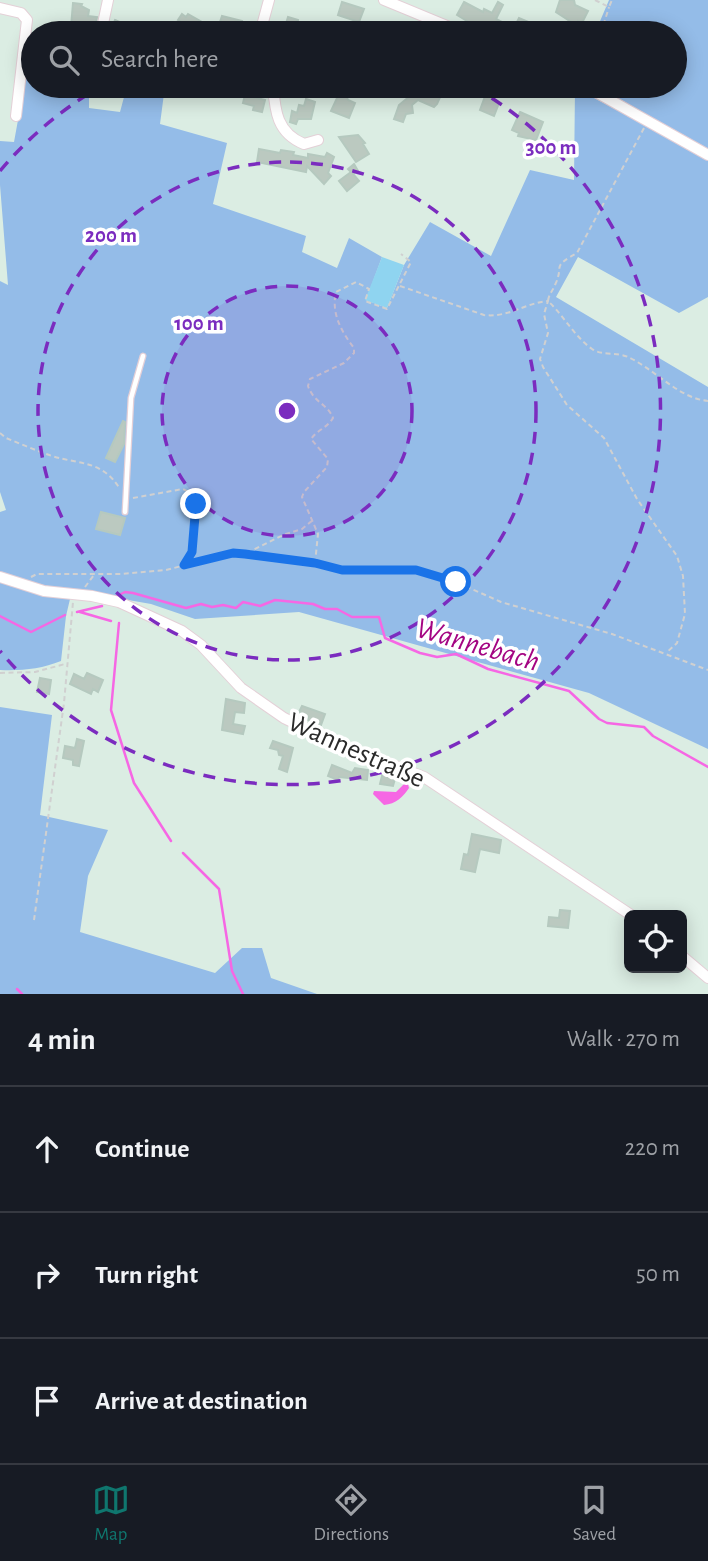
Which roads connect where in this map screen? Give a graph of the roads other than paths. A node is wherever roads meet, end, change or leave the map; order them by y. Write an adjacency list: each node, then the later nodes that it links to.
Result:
1 (108, 0): 6 (street)
2 (269, 0): 7 (street)
3 (384, 0): 8 (street)
4 (0, 8): 5 (street)
5 (27, 21)
6 (104, 21)
7 (263, 21)
8 (435, 21)
9 (21, 72): 12 (street)
10 (275, 98): 13 (street)
11 (607, 98): 14 (street)
12 (16, 116)
13 (318, 140)
14 (708, 155)
15 (143, 356): 16 (lane)
16 (125, 512)
17 (0, 577): 18 (street, Wannestraße)
18 (624, 910)
19 (687, 960): 20 (street)
20 (708, 978)

